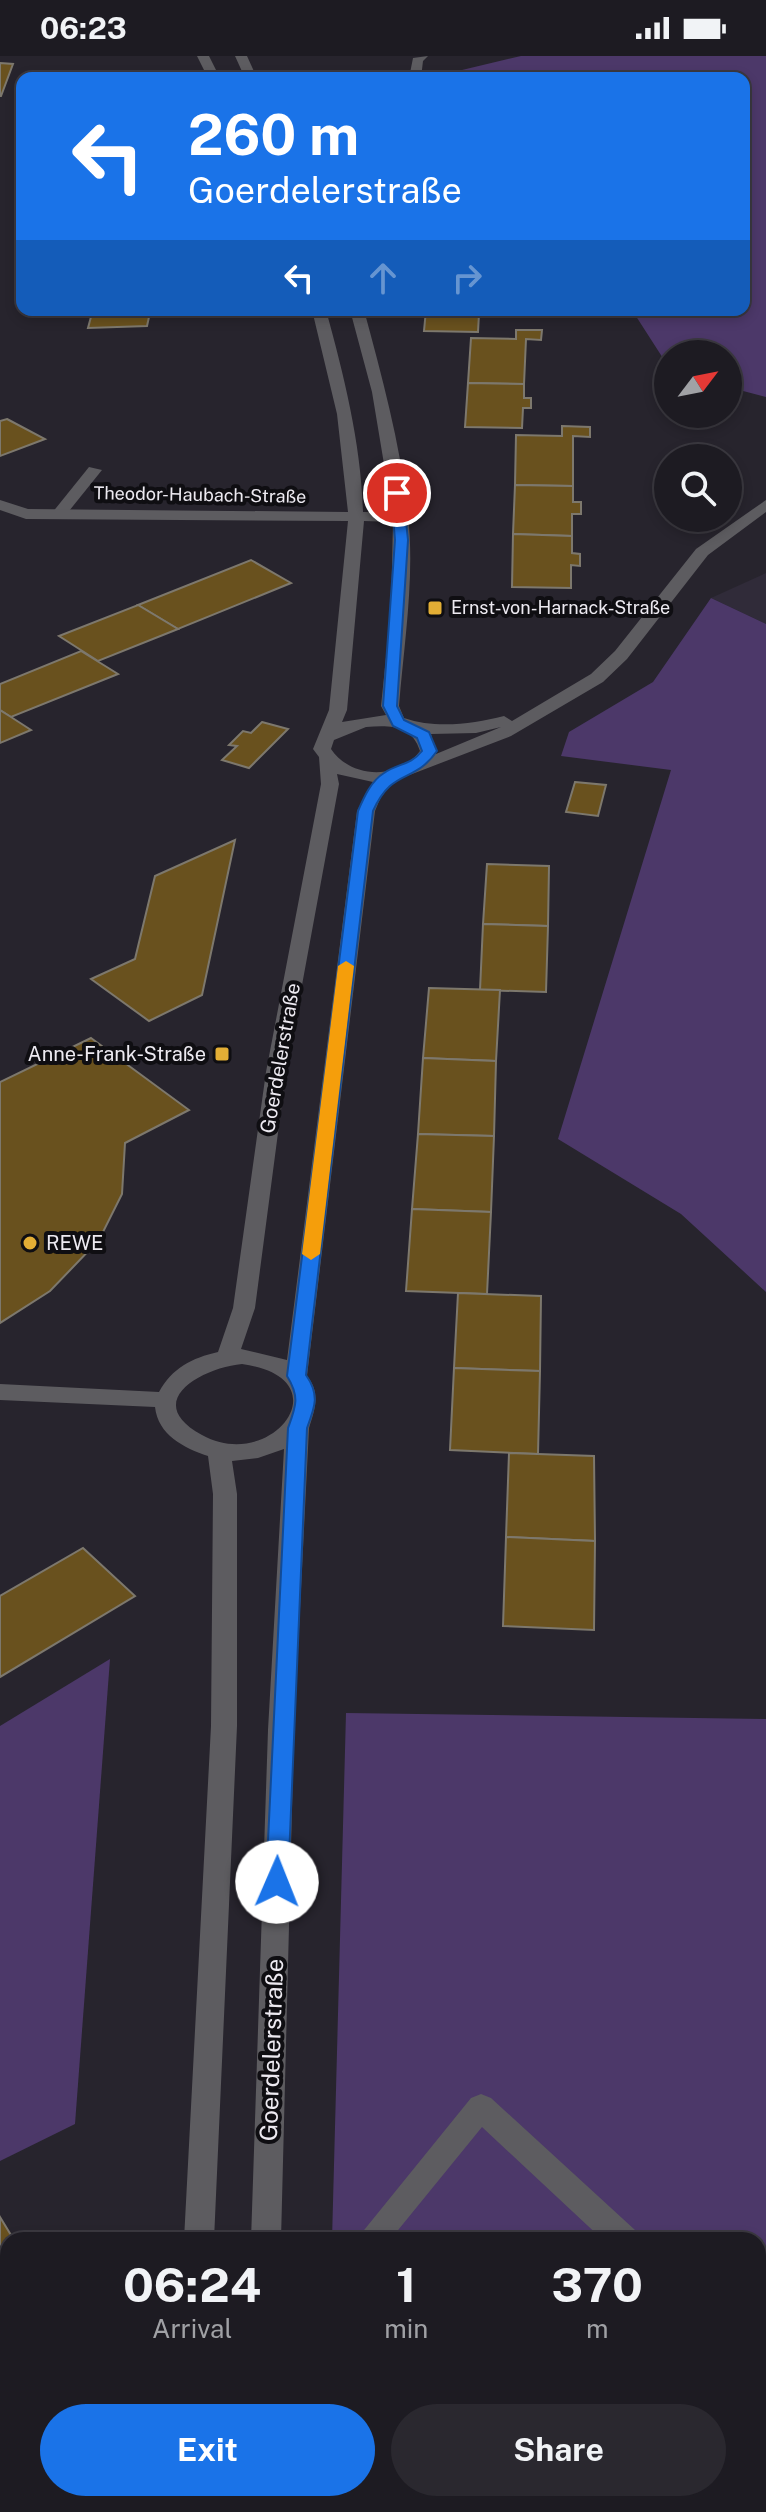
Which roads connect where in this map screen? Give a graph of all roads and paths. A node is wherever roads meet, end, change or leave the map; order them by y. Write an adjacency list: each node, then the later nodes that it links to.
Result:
1 (321, 316): 8 (street, Goerdelerstraße)
2 (359, 316): 9 (street)
3 (94, 470): 6 (street)
4 (0, 505): 7 (street, Theodor-Haubach-Straße)
5 (766, 505): 11 (street)
6 (60, 513): 7 (street, Theodor-Haubach-Straße); 8 (street, Theodor-Haubach-Straße)
7 (26, 514): 10 (street)
8 (356, 516): 9 (street, Theodor-Haubach-Straße); 13 (street, Goerdelerstraße)
9 (401, 517): 12 (street)
10 (0, 523)
11 (562, 700): 12 (street); 14 (street)
12 (406, 726): 13 (street); 14 (street)
13 (325, 749): 15 (street); 16 (street, Goerdelerstraße)
14 (418, 767): 15 (street)
15 (389, 776): 17 (street, Goerdelerstraße)
16 (227, 1357): 17 (street); 19 (street)
17 (296, 1376): 20 (street, Goerdelerstraße)
18 (0, 1392): 19 (street)
19 (167, 1400): 21 (street)
20 (297, 1428): 21 (street); 23 (street, Goerdelerstraße)
21 (219, 1452): 22 (street)
22 (199, 2232)
23 (266, 2232)
24 (378, 2232): 25 (street)
25 (615, 2232)

